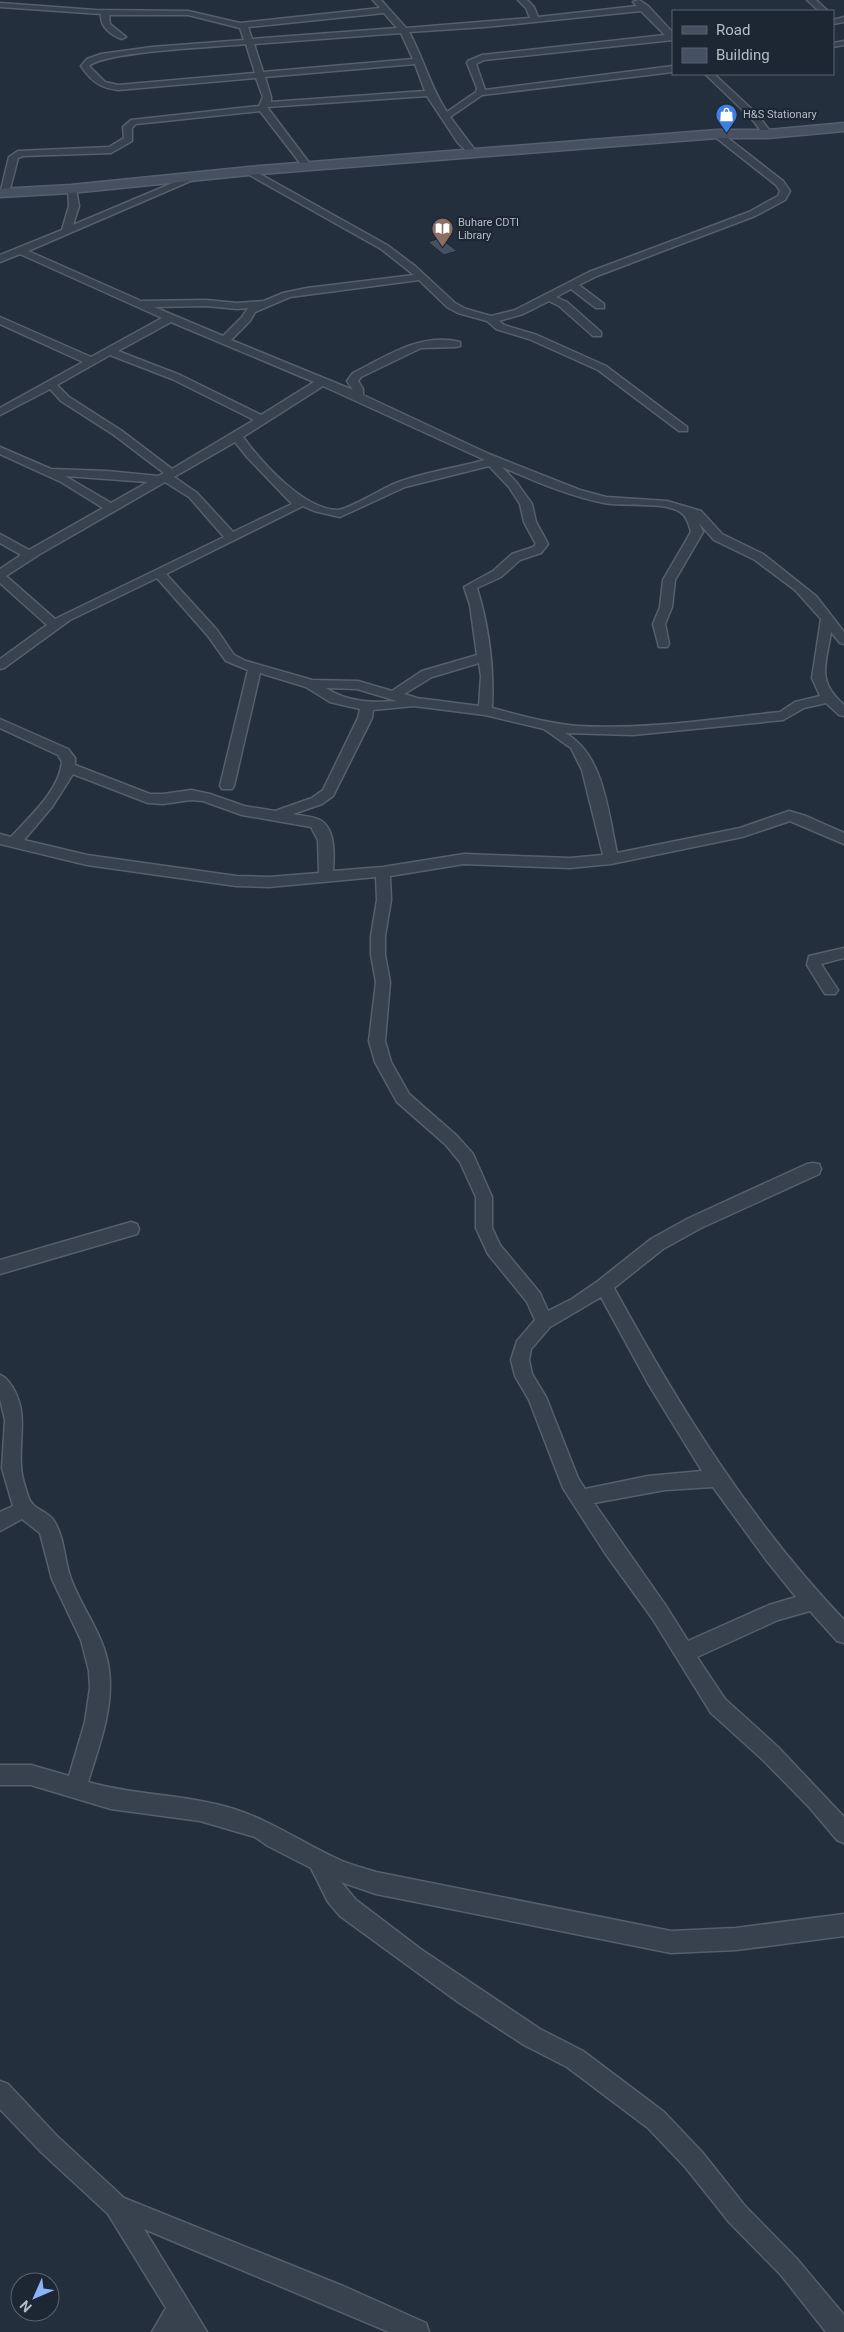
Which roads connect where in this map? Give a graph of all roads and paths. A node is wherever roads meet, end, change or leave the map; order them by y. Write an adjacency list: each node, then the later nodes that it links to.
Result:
1 (35, 0): 7 (street)
2 (377, 0): 9 (street)
3 (522, 0): 13 (street)
4 (635, 0): 8 (street)
5 (810, 0): 10 (street)
6 (0, 6): 7 (street)
7 (28, 8): 11 (street)
8 (645, 8): 13 (street); 17 (street)
9 (387, 10): 15 (street); 16 (street)
10 (823, 10)
11 (105, 12): 15 (street); 18 (street)
12 (844, 19): 14 (street)
13 (535, 20): 16 (street)
14 (834, 21)
15 (240, 25): 19 (street)
16 (404, 31): 19 (street); 20 (street)
17 (672, 37): 25 (street)
18 (122, 38)
19 (250, 42): 22 (street); 22 (street)
20 (419, 61): 22 (street); 24 (street)
21 (672, 70): 25 (street)
22 (260, 75): 26 (street)
23 (710, 75): 30 (street)
24 (430, 93): 26 (street); 27 (street)
25 (480, 93): 27 (street)
26 (263, 106): 32 (street); 36 (street)
27 (445, 116): 31 (street)
28 (844, 127): 30 (main road)
29 (717, 134): 30 (main road); 31 (main road); 41 (street)
30 (768, 134)
31 (472, 153): 32 (main road)
32 (307, 166): 33 (main road)
33 (248, 171): 34 (main road); 40 (street)
34 (197, 176): 35 (main road); 37 (street)
35 (70, 189): 36 (main road); 37 (street)
36 (2, 193)
37 (66, 232): 38 (street)
38 (21, 251): 39 (street); 44 (street)
39 (0, 259)
40 (422, 277): 43 (street); 47 (street)
41 (572, 285): 42 (street); 45 (street)
42 (549, 297): 47 (street); 49 (street)
43 (268, 302): 44 (street); 50 (street)
44 (138, 304): 46 (street)
45 (600, 306)
46 (170, 318): 50 (street); 52 (street)
47 (491, 319): 59 (street)
48 (0, 320): 53 (street)
49 (597, 334)
50 (225, 340): 54 (street)
51 (456, 344): 56 (street)
52 (108, 351): 53 (street); 58 (street)
53 (91, 361): 55 (street)
54 (321, 382): 56 (street); 58 (street)
55 (51, 384): 57 (street); 64 (street)
56 (358, 396): 62 (street)
57 (2, 409)
58 (262, 420): 60 (street)
59 (683, 429)
60 (237, 436): 64 (street); 65 (street)
61 (0, 450): 63 (street)
62 (488, 459): 65 (street); 66 (street); 77 (street)
63 (49, 472): 64 (street); 67 (street)
64 (166, 474): 67 (street); 68 (street)
65 (296, 499): 68 (street)
66 (682, 507): 73 (street); 76 (street)
67 (111, 508): 70 (street)
68 (231, 537): 71 (street)
69 (0, 538): 70 (street)
70 (29, 556): 72 (street)
71 (159, 573): 74 (street); 79 (street)
72 (0, 575): 74 (street)
73 (827, 618): 75 (street); 82 (street)
74 (55, 625): 78 (street)
75 (844, 640)
76 (663, 644)
77 (484, 658): 81 (street); 85 (street)
78 (0, 666)
79 (255, 668): 80 (street); 90 (street)
80 (311, 684): 81 (street); 84 (street)
81 (394, 695): 83 (street)
82 (829, 698): 86 (street); 88 (street)
83 (416, 702): 84 (street); 85 (street)
84 (367, 704): 91 (street)
85 (485, 711): 88 (street)
86 (844, 712)
87 (0, 723): 89 (street)
88 (547, 726): 95 (street)
89 (69, 768): 91 (street); 94 (street)
90 (226, 786)
91 (274, 816): 97 (street)
92 (0, 839): 94 (street)
93 (844, 839): 95 (street)
94 (15, 842): 97 (street)
95 (611, 859): 96 (street)
96 (383, 872): 97 (street); 104 (street)
97 (326, 876)
98 (844, 953): 99 (street)
99 (830, 990)
100 (813, 1169): 103 (street)
101 (131, 1229): 102 (street)
102 (0, 1267)
103 (604, 1286): 104 (street); 106 (street)
104 (544, 1322): 107 (street)
105 (0, 1383): 108 (street)
106 (716, 1479): 107 (street); 110 (street)
107 (580, 1498): 112 (street)
108 (24, 1509): 109 (street); 114 (street)
109 (0, 1522)
110 (811, 1602): 111 (street); 112 (street)
111 (844, 1634)
112 (684, 1652): 115 (street)
113 (0, 1775): 114 (street)
114 (76, 1787): 116 (street)
115 (844, 1833)
116 (318, 1860): 117 (street); 124 (street)
117 (844, 1924)
118 (0, 2092): 119 (street)
119 (116, 2206): 120 (street); 123 (street)
120 (180, 2310): 121 (street); 122 (street)
121 (164, 2332)
122 (195, 2332)
123 (417, 2332)
124 (842, 2332)

